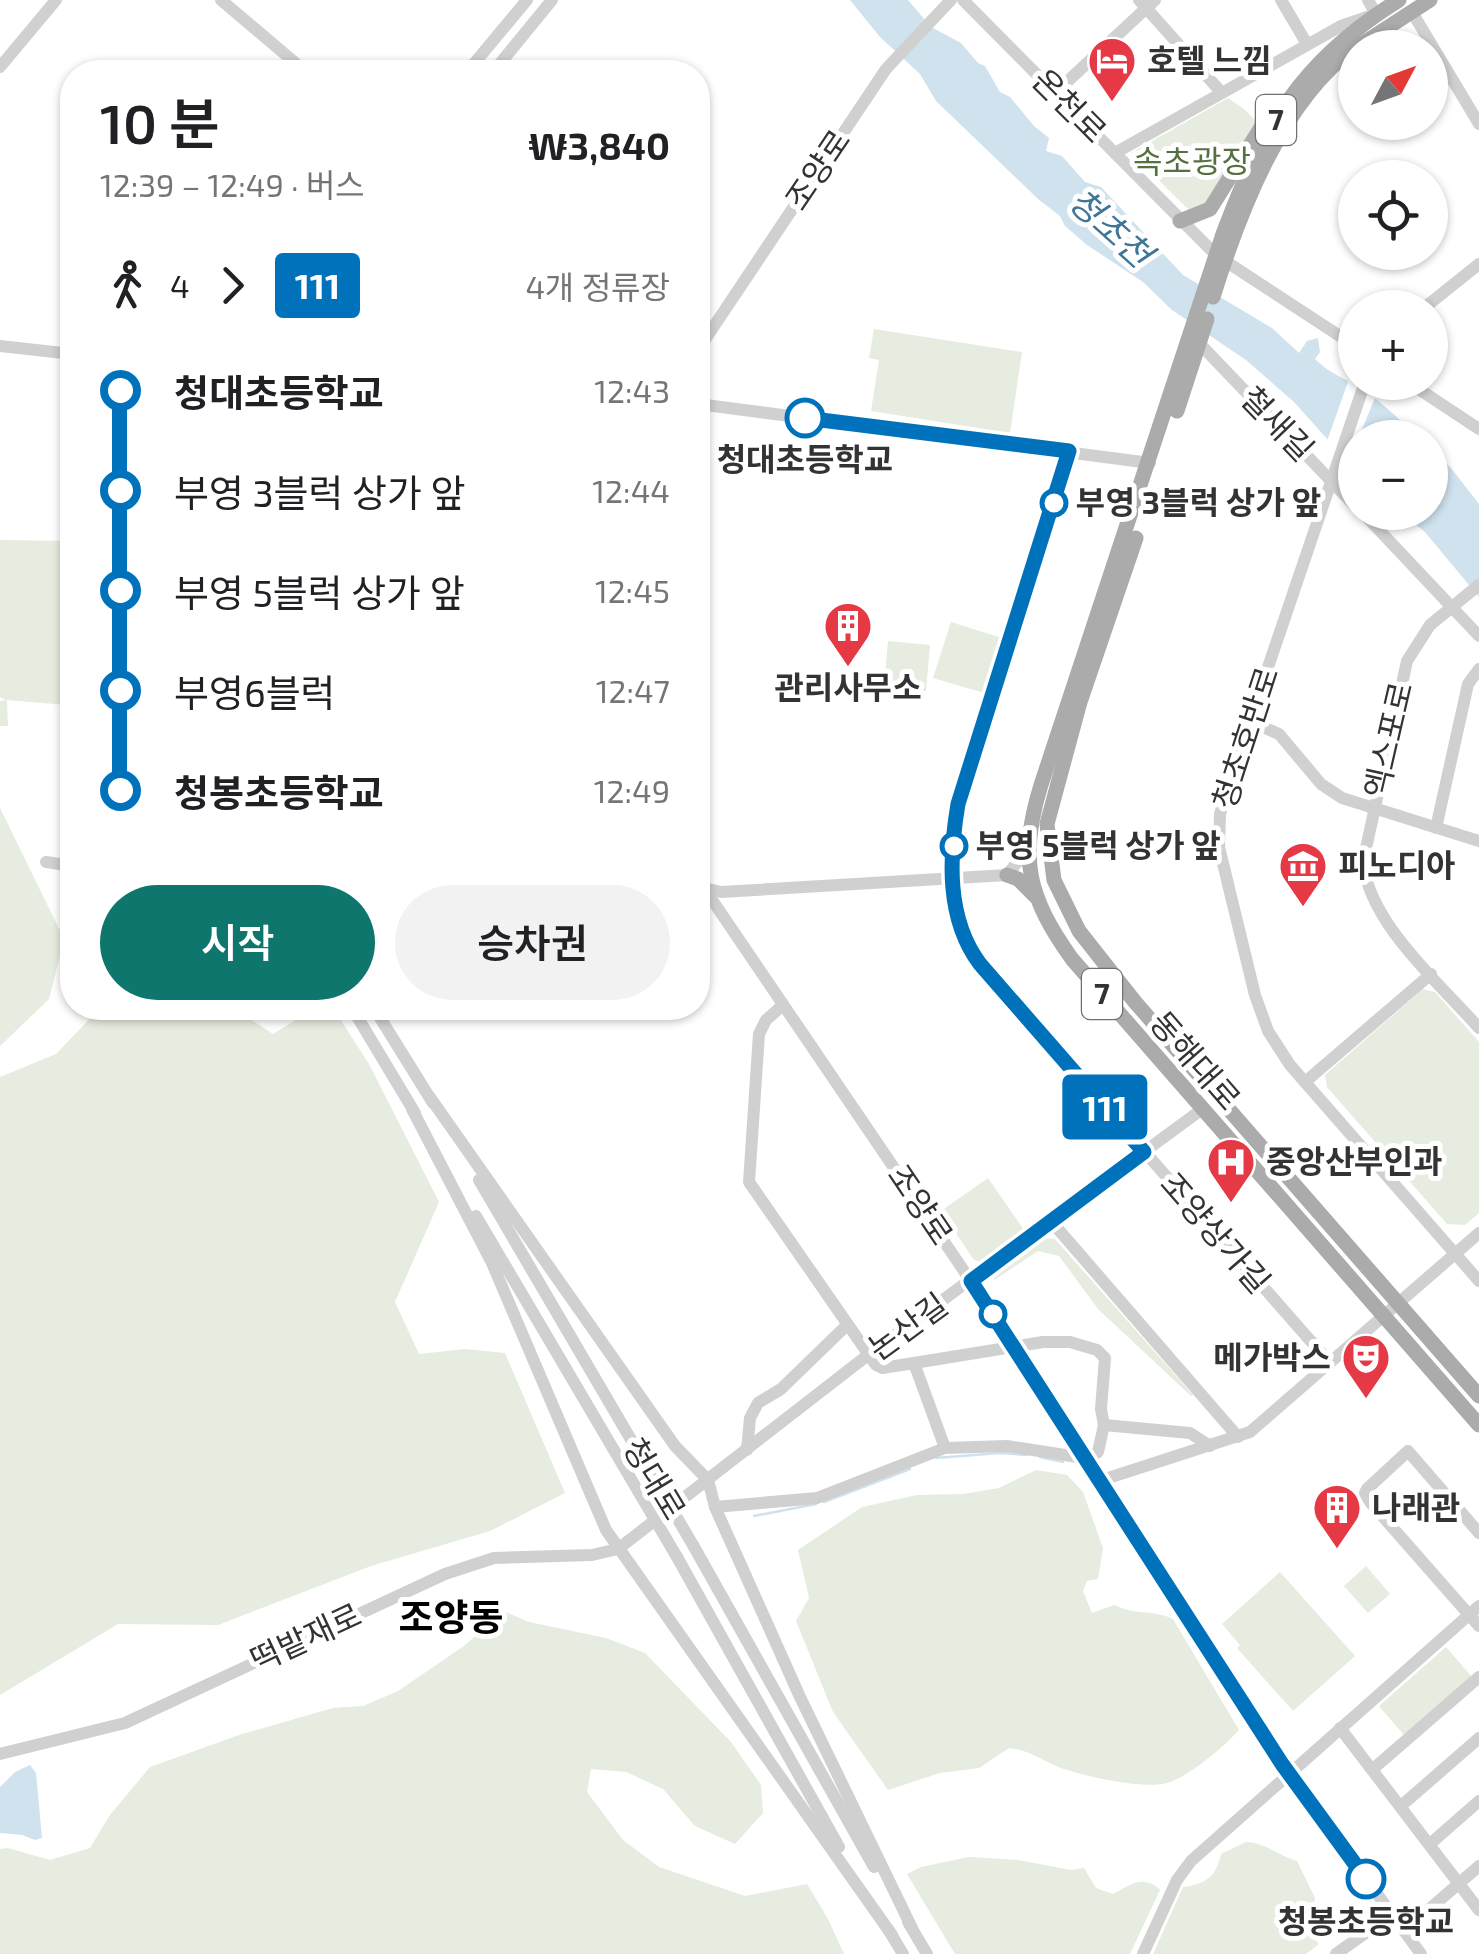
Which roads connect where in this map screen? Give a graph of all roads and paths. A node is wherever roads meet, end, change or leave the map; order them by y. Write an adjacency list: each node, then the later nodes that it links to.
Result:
1 (56, 0): 18 (street)
2 (222, 0): 14 (street)
3 (526, 0): 15 (street)
4 (552, 0): 16 (street)
5 (951, 0): 28 (street, 조양로)
6 (964, 0): 21 (street, 온천로)
7 (1281, 0): 13 (street)
8 (1430, 0): 10 (main road, 7)
9 (1146, 3): 20 (street); 21 (street)
10 (1406, 6): 11 (main road, 7); 12 (main road, 7); 22 (street)
11 (1372, 7): 13 (street); 19 (main road, 7)
12 (1377, 30)
13 (1307, 44): 20 (street)
14 (292, 60)
15 (477, 60)
16 (502, 60)
17 (1338, 62): 25 (main road, 7)
18 (0, 66)
19 (1303, 78): 24 (main road); 25 (main road, 7)
20 (1221, 92): 23 (street)
21 (1055, 93): 23 (street, 온천로)
22 (1479, 124)
23 (1115, 153): 24 (street, 온천로)
24 (1180, 221): 25 (street, 온천로)
25 (1221, 258): 29 (street, 온천로); 30 (main road, 7)
26 (1479, 264): 27 (street)
27 (1446, 290)
28 (710, 332)
29 (1338, 334)
30 (1197, 339): 38 (main road, 동해대로 / 7); 39 (street, 철새길)
31 (0, 346): 32 (street)
32 (60, 353)
33 (1359, 400): 39 (street, 청초호반로)
34 (1436, 400): 36 (street)
35 (710, 406): 37 (street)
36 (1479, 428)
37 (1069, 451): 38 (street); 54 (street, 조양상가길)
38 (1155, 464): 50 (main road, 동해대로 / 7); 73 (main road, 동해대로 / 7)
39 (1330, 480): 40 (street, 철새길); 46 (street, 청초호반로)
40 (1338, 488)
41 (1379, 530): 43 (street)
42 (1479, 585): 43 (street, 엑스포로)
43 (1451, 607): 44 (street); 47 (street, 엑스포로)
44 (1479, 636)
45 (1479, 669): 48 (street)
46 (1251, 722): 47 (street); 63 (street, 청초호반로)
47 (1373, 808): 48 (street); 58 (street, 엑스포로)
48 (1436, 828): 49 (street)
49 (1479, 841)
50 (1028, 849): 53 (street); 57 (main road, 동해대로 / 7)
51 (46, 862): 52 (street)
52 (60, 864)
53 (1007, 875): 54 (street); 57 (main road)
54 (953, 878): 55 (street); 67 (street, 조양상가길)
55 (710, 889)
56 (710, 900): 59 (street, 조양로)
57 (1039, 900): 66 (main road, 동해대로 / 7)
58 (1431, 974): 62 (street, 엑스포로); 63 (street)
59 (784, 1005): 71 (street, 조양로); 75 (street)
60 (359, 1020): 65 (street, 청대로)
61 (382, 1020): 64 (street, 청대로)
62 (1479, 1028)
63 (1304, 1082): 70 (street, 청초호반로)
64 (429, 1096): 88 (street); 107 (street, 청대로, bridge)
65 (412, 1109): 92 (street); 109 (street, 청대로, bridge)
66 (1202, 1110): 67 (street, 논산길); 74 (main road, 동해대로 / 7)
67 (1144, 1152): 68 (street, 논산길); 79 (street, 조양상가길)
68 (1051, 1221): 71 (street, 논산길); 83 (street)
69 (1479, 1233): 70 (street)
70 (1455, 1254): 72 (street, 청초호반로); 73 (street)
71 (971, 1281): 76 (street, 조양로); 77 (street, 논산길)
72 (1479, 1281)
73 (1398, 1303): 74 (street); 80 (main road, 동해대로 / 7)
74 (1384, 1316): 79 (street); 82 (main road, 동해대로 / 7)
75 (848, 1325): 77 (street); 86 (street)
76 (1015, 1348): 78 (street); 81 (street); 87 (street, 조양로)
77 (868, 1355): 78 (street); 86 (street, 논산길)
78 (914, 1362): 85 (street)
79 (1330, 1363): 83 (street)
80 (1479, 1396)
81 (1104, 1424): 84 (street); 87 (street)
82 (1479, 1425)
83 (1238, 1437): 84 (street)
84 (1210, 1446): 89 (street)
85 (945, 1448): 87 (street); 90 (street)
86 (747, 1450): 88 (street, 논산길)
87 (1085, 1459): 89 (street, 조양로)
88 (708, 1480): 90 (street); 92 (street, 논산길)
89 (1099, 1480): 99 (street, 조양로)
90 (715, 1507): 107 (street)
91 (1479, 1533): 93 (street)
92 (618, 1550): 97 (street, 떡밭재로); 109 (street)
93 (1476, 1615): 95 (street)
94 (1479, 1677): 98 (street)
95 (1340, 1728): 98 (street); 99 (street)
96 (1479, 1738): 101 (street)
97 (0, 1754)
98 (1373, 1770): 101 (street)
99 (1288, 1774): 106 (street, 조양로); 112 (street)
100 (1479, 1802): 102 (street)
101 (1401, 1806): 102 (street)
102 (1430, 1844): 104 (street)
103 (1479, 1866): 104 (street)
104 (1460, 1884): 105 (street); 108 (street)
105 (1479, 1910)
106 (1392, 1914): 108 (street, 조양로); 113 (street)
107 (912, 1928): 111 (street, 청대로)
108 (1404, 1931): 114 (street, 조양로)
109 (892, 1936): 110 (street, 청대로)
110 (904, 1954)
111 (927, 1954)
112 (1143, 1954)
113 (1336, 1954)
114 (1421, 1954)

